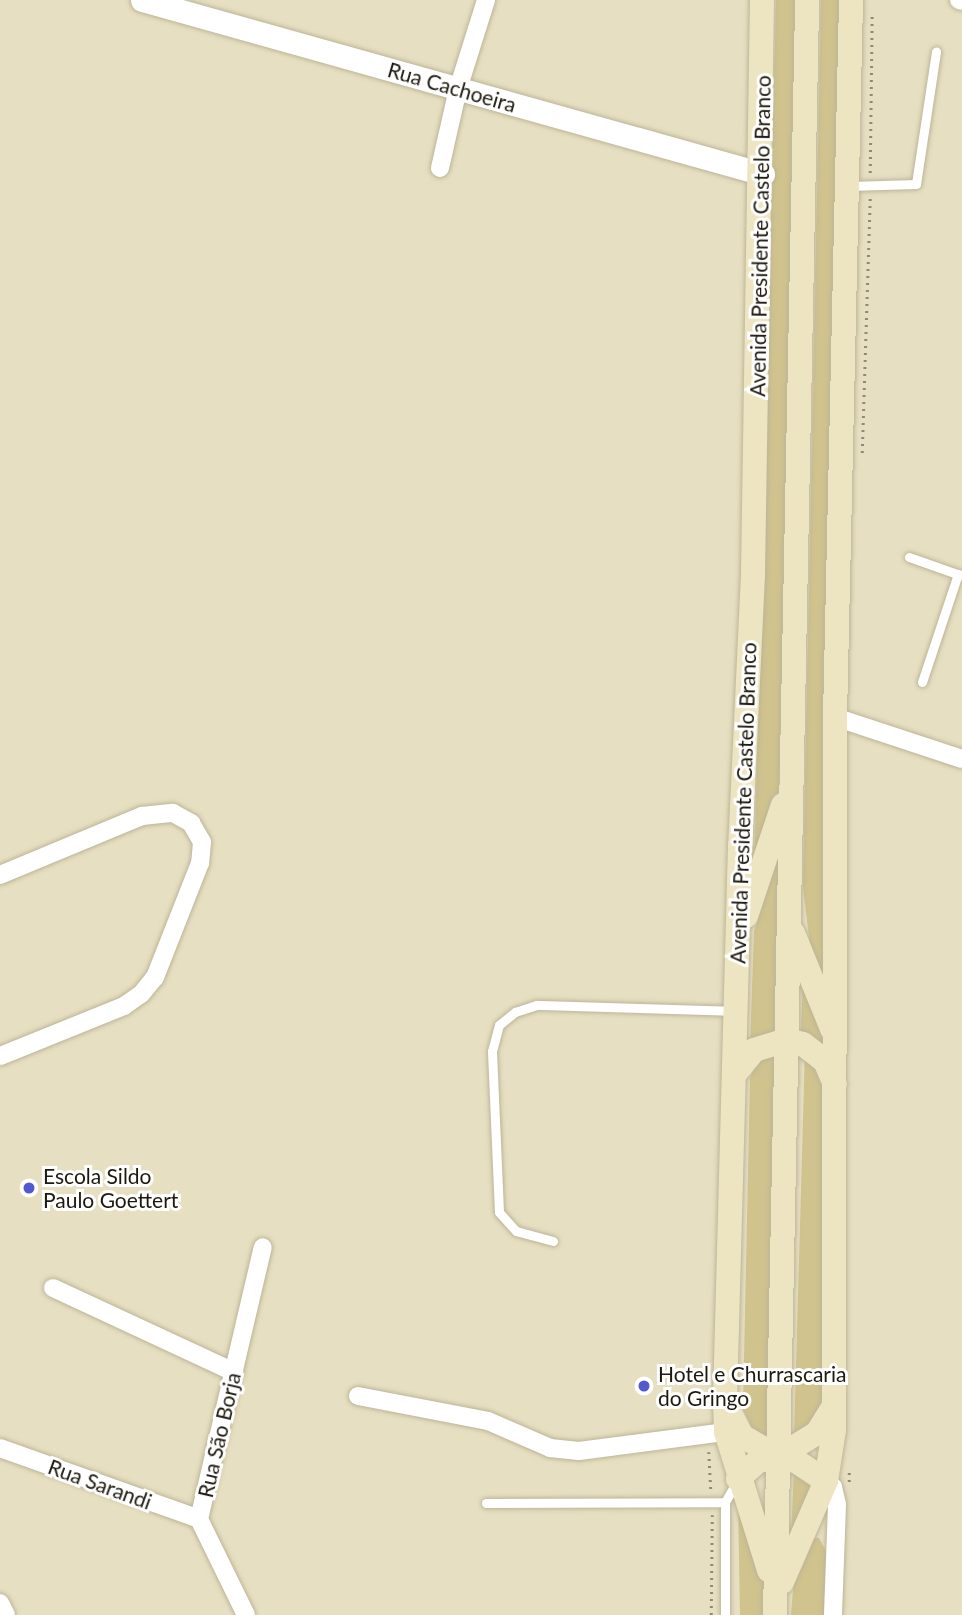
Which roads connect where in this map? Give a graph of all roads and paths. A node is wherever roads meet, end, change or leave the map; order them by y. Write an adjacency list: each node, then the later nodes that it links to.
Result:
1 (142, 0): 8 (street, Rua Cachoeira)
2 (486, 0): 8 (street)
3 (762, 0): 10 (main road, Avenida Presidente Castelo Branco)
4 (807, 0): 18 (main road, Avenida Presidente Castelo Branco)
5 (851, 0): 11 (main road)
6 (872, 13): 11 (path)
7 (936, 51): 11 (lane)
8 (458, 89): 9 (street); 10 (street, Rua Cachoeira)
9 (440, 169)
10 (763, 174): 21 (main road, Avenida Presidente Castelo Branco)
11 (859, 187): 12 (path); 16 (main road)
12 (862, 463)
13 (909, 557): 14 (lane)
14 (960, 575): 15 (lane)
15 (922, 682)
16 (835, 717): 17 (street); 24 (main road)
17 (962, 759)
18 (790, 785): 20 (main road, Avenida Presidente Castelo Branco); 21 (main road)
19 (0, 875): 25 (street)
20 (789, 924): 23 (main road, Avenida Presidente Castelo Branco); 24 (main road)
21 (737, 942): 22 (main road, Avenida Presidente Castelo Branco)
22 (736, 1011): 26 (main road, Avenida Presidente Castelo Branco); 28 (lane)
23 (786, 1040): 26 (main road); 27 (main road); 37 (main road, Avenida Presidente Castelo Branco)
24 (837, 1043): 27 (main road)
25 (0, 1056)
26 (734, 1075): 33 (main road, Avenida Presidente Castelo Branco)
27 (837, 1088): 34 (main road)
28 (553, 1241)
29 (263, 1247): 31 (street, Rua São Borja)
30 (53, 1288): 31 (street)
31 (234, 1372): 44 (street, Rua São Borja)
32 (358, 1396): 35 (street)
33 (725, 1401): 35 (main road, Avenida Presidente Castelo Branco); 37 (main road)
34 (833, 1407): 37 (main road); 40 (main road)
35 (726, 1432): 39 (main road, Avenida Presidente Castelo Branco)
36 (0, 1448): 44 (street, Rua Sarandi)
37 (778, 1457): 39 (main road); 40 (main road); 48 (main road, Avenida Presidente Castelo Branco)
38 (849, 1466): 41 (path)
39 (738, 1479): 42 (lane); 48 (main road, Avenida Presidente Castelo Branco)
40 (826, 1481): 45 (main road); 46 (street)
41 (849, 1494)
42 (725, 1502): 43 (lane); 51 (lane)
43 (486, 1503)
44 (199, 1519): 50 (street, Rua São Borja)
45 (802, 1531): 46 (street); 48 (main road)
46 (836, 1552): 52 (street)
47 (0, 1603): 49 (street)
48 (776, 1606)
49 (6, 1615)
50 (246, 1615)
51 (725, 1615)
52 (833, 1615)

